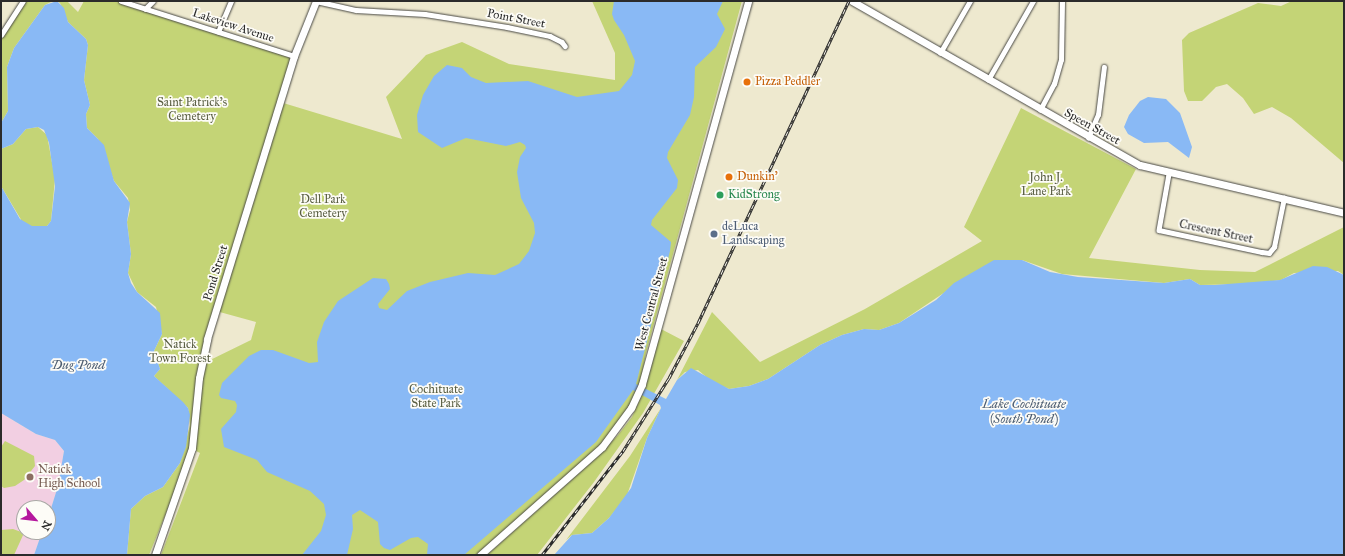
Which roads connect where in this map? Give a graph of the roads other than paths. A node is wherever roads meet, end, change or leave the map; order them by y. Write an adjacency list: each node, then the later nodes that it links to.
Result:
1 (23, 1): 13 (street)
2 (121, 1): 11 (street, Lakeview Avenue)
3 (153, 1): 11 (street)
4 (231, 1): 12 (street)
5 (316, 1): 14 (street, Point Street); 16 (street, Pond Street)
6 (748, 1): 25 (street, West Central Street)
7 (852, 1): 15 (street, Speen Street)
8 (970, 1): 15 (street)
9 (1033, 1): 18 (street)
10 (1062, 1): 19 (street)
11 (146, 9): 12 (street, Lakeview Avenue)
12 (218, 32): 16 (street, Lakeview Avenue)
13 (1, 35)
14 (565, 46)
15 (940, 52): 18 (street, Speen Street)
16 (294, 56): 24 (street, Pond Street)
17 (1104, 67): 20 (street)
18 (988, 80): 19 (street, Speen Street)
19 (1040, 110): 20 (street, Speen Street)
20 (1088, 138): 21 (street, Speen Street)
21 (1169, 174): 22 (street, Speen Street); 22 (street, Crescent Street)
22 (1284, 198): 23 (street, Speen Street)
23 (1344, 213)
24 (155, 555)
25 (480, 555)

